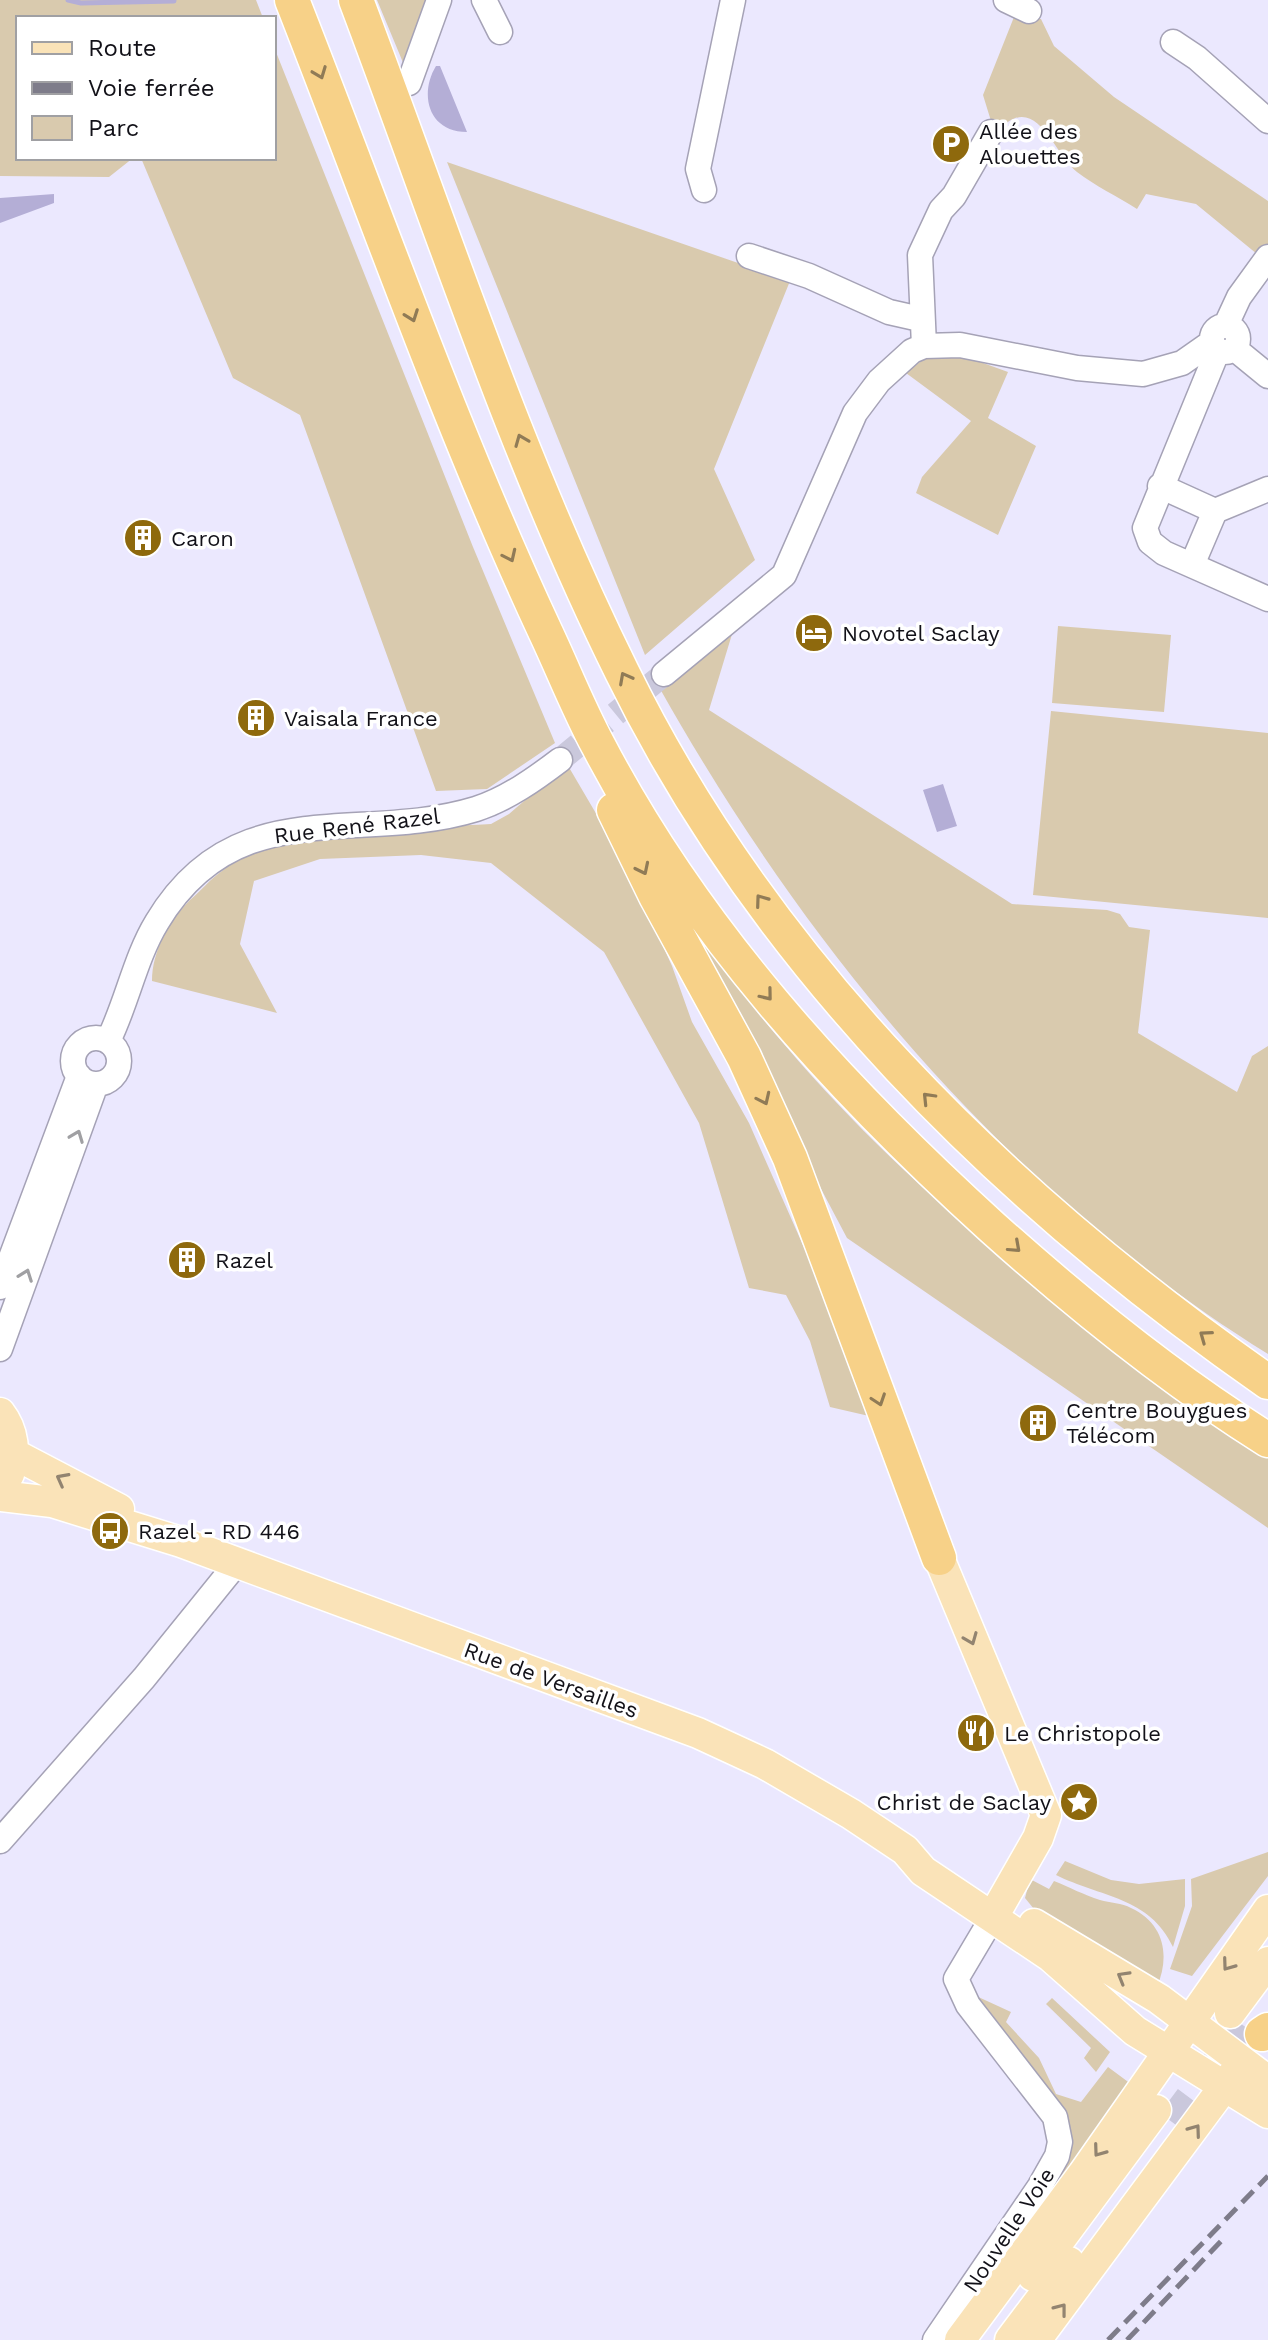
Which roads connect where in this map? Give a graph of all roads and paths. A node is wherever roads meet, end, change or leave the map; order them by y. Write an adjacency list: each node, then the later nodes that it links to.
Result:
1 (292, 0): 26 (highway, one-way to 26)
2 (356, 0): 32 (highway, one-way to 2)
3 (439, 0): 10 (street)
4 (484, 0): 8 (street)
5 (733, 0): 13 (street)
6 (1006, 0): 7 (street)
7 (1029, 11)
8 (500, 32)
9 (1173, 42): 11 (street)
10 (409, 83)
11 (1268, 121)
12 (991, 132): 16 (street)
13 (704, 190)
14 (749, 256): 16 (street)
15 (1268, 257): 17 (street)
16 (920, 319): 18 (street)
17 (1223, 342): 18 (street); 19 (street); 20 (street)
18 (924, 346): 25 (street)
19 (1267, 374)
20 (1160, 486): 22 (street); 23 (street)
21 (1268, 489): 22 (street)
22 (1215, 511): 23 (street)
23 (1192, 565): 24 (street)
24 (1268, 599)
25 (664, 674)
26 (586, 720): 34 (highway, one-way to 34); 39 (highway, one-way to 39)
27 (560, 760): 28 (street, Rue René Razel)
28 (108, 1041): 29 (street); 29 (street)
29 (88, 1080): 30 (street); 31 (street, one-way to 29)
30 (0, 1287)
31 (0, 1349)
32 (1268, 1382)
33 (0, 1413): 35 (main road)
34 (1268, 1440)
35 (14, 1454): 36 (main road); 38 (main road, Rue de Versailles, one-way to 35)
36 (0, 1489)
37 (0, 1496): 38 (main road, Rue de Versailles)
38 (181, 1542): 40 (main road, Rue de Versailles)
39 (941, 1562): 42 (main road, one-way to 42)
40 (237, 1563): 41 (street); 42 (main road, Rue de Versailles)
41 (0, 1841)
42 (998, 1908): 46 (main road, Rue de Versailles, one-way to 42); 48 (main road, Rue de Versailles); 53 (street, Nouvelle Voie)
43 (1268, 1910): 46 (main road, one-way to 46)
44 (1268, 1962): 47 (main road)
45 (1268, 1994): 47 (main road)
46 (1188, 2020): 48 (main road); 49 (main road, Rue de Versailles)
47 (1255, 2026): 49 (main road)
48 (1168, 2051): 51 (main road, Rue de Versailles); 54 (main road, one-way to 54)
49 (1242, 2061): 50 (main road, Rue de Versailles); 51 (main road)
50 (1268, 2081)
51 (1226, 2087): 52 (main road, Rue de Versailles); 57 (main road, one-way to 51)
52 (1268, 2113)
53 (935, 2340)
54 (960, 2340)
55 (986, 2340): 56 (main road)
56 (1010, 2340)
57 (1036, 2340)

